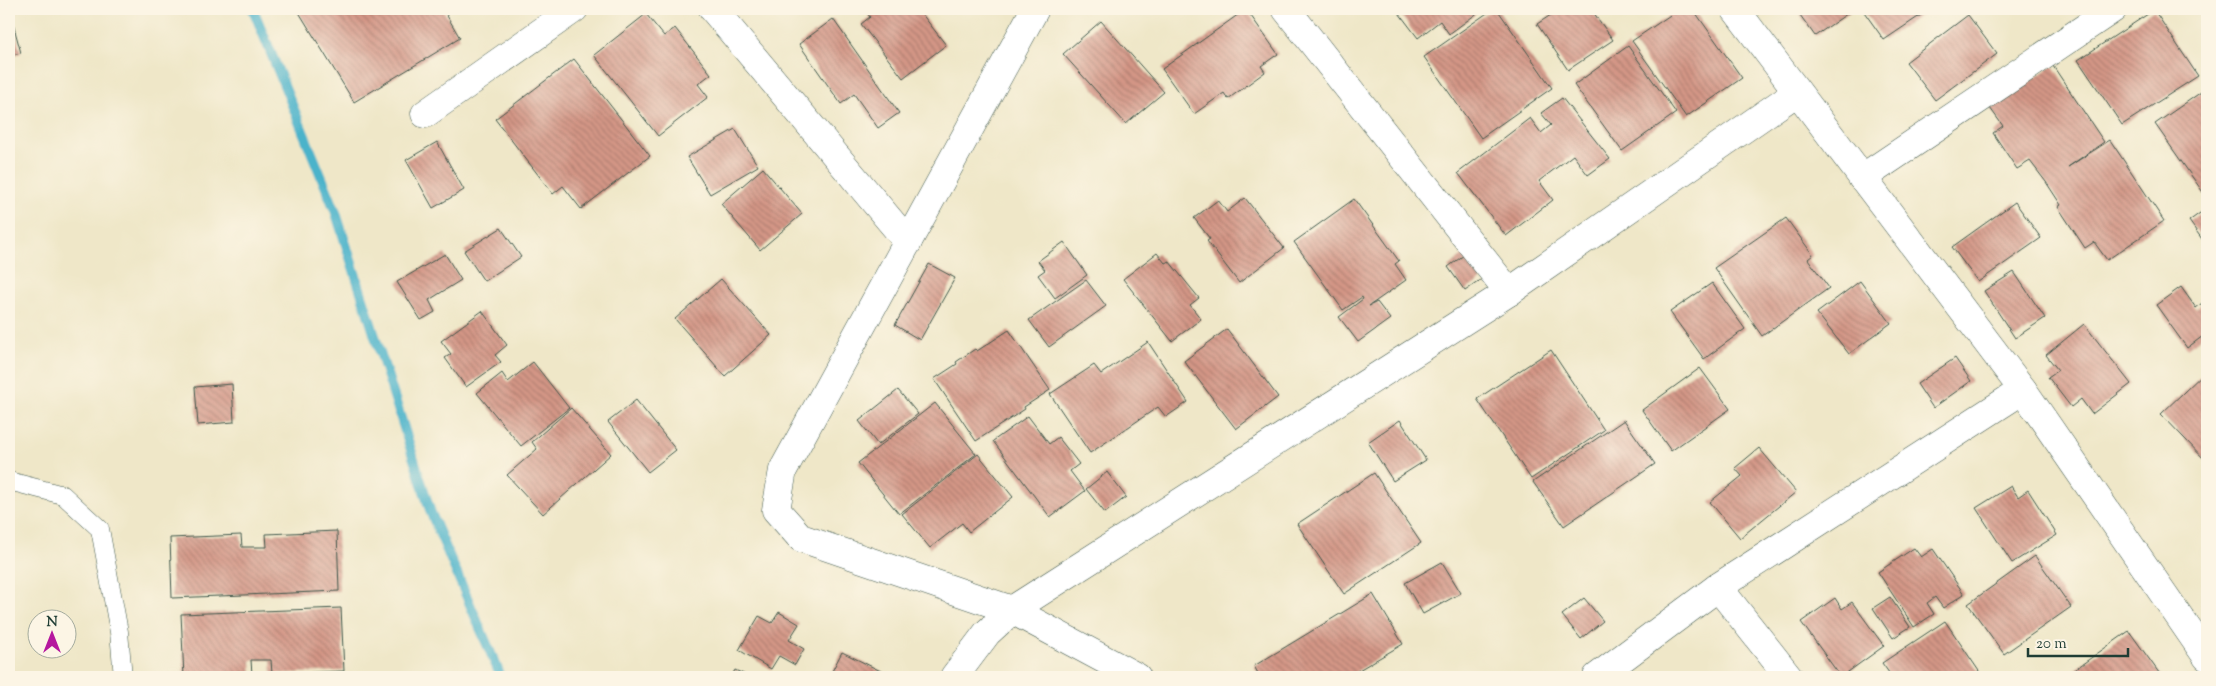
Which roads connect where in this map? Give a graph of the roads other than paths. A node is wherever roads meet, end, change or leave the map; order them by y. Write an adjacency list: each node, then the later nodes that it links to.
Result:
1 (574, 9): 8 (street)
2 (713, 9): 10 (street)
3 (1035, 9): 10 (street)
4 (1286, 9): 11 (street)
5 (1735, 9): 7 (street)
6 (2113, 9): 9 (street)
7 (1797, 92): 9 (street); 11 (street)
8 (425, 114)
9 (1862, 178): 12 (street)
10 (908, 242): 15 (street)
11 (1509, 292): 15 (street)
12 (2023, 390): 14 (street); 16 (street)
13 (9, 481): 17 (lane)
14 (1718, 587): 20 (street); 21 (street)
15 (1012, 610): 18 (street); 19 (street)
16 (2207, 657)
17 (123, 677)
18 (954, 677)
19 (1137, 677)
20 (1597, 677)
21 (1789, 677)

